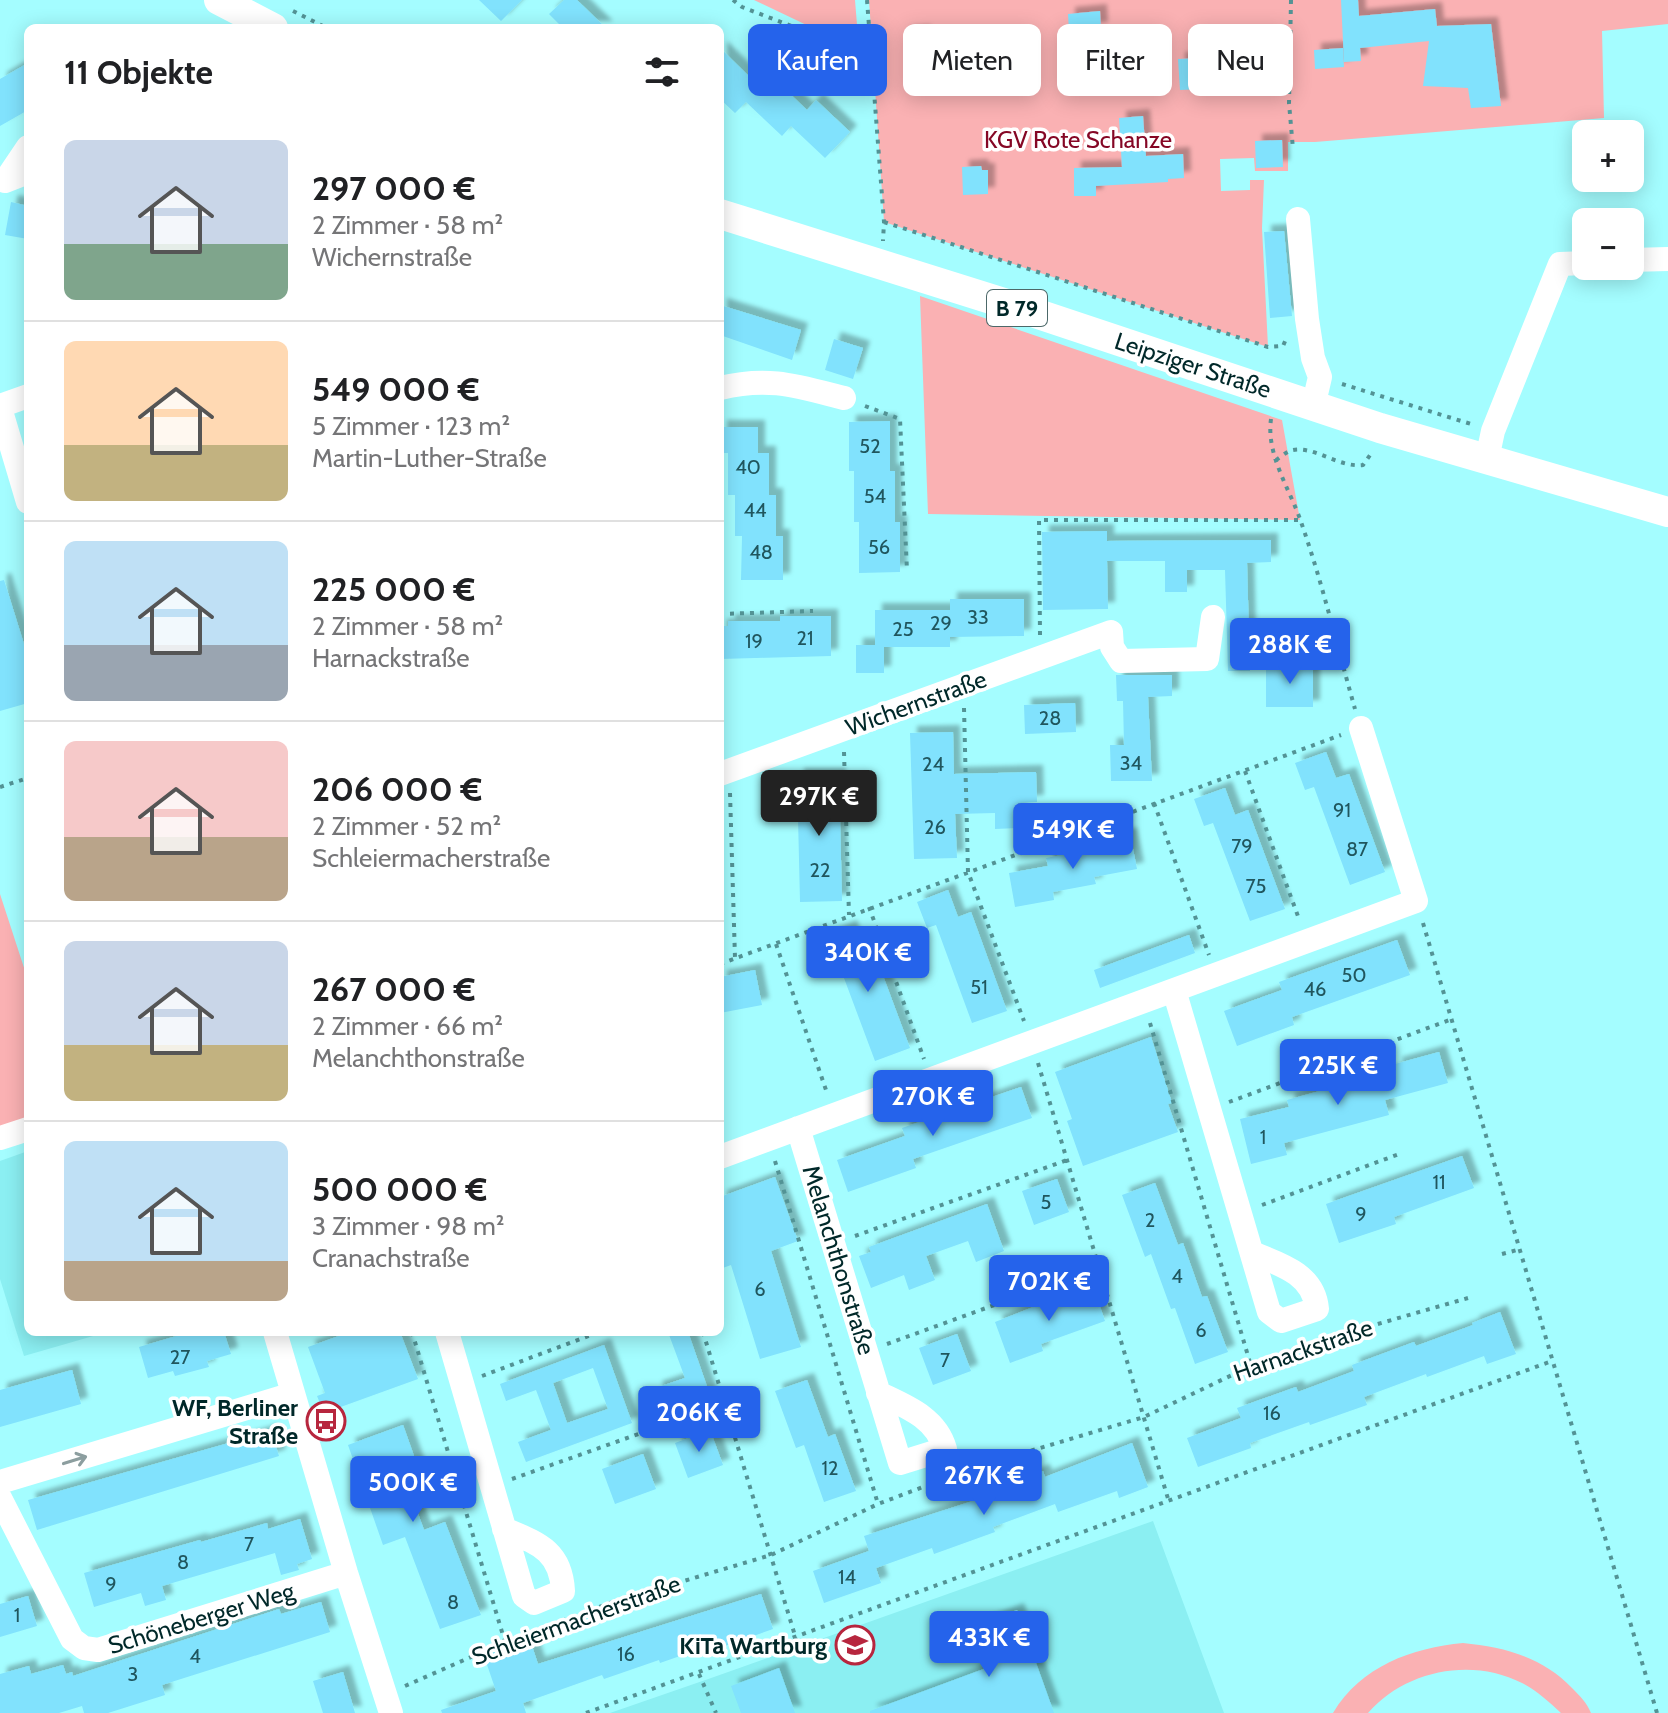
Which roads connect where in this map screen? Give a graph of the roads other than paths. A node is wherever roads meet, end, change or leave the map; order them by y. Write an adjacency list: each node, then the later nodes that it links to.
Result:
1 (219, 0): 2 (main road)
2 (280, 18)
3 (24, 152): 5 (street)
4 (24, 173): 5 (street)
5 (2, 181)
6 (724, 215): 15 (main road, Leipziger Straße / B 79)
7 (1298, 219): 15 (street)
8 (1668, 259): 9 (street)
9 (1644, 260)
10 (1572, 264): 16 (street)
11 (724, 387): 13 (street)
12 (24, 398): 14 (street)
13 (844, 398)
14 (0, 407): 17 (street)
15 (1313, 407): 16 (main road, Leipziger Straße / B 79)
16 (1487, 459): 18 (main road, Leipziger Straße / B 79)
17 (24, 488)
18 (1668, 512)
19 (1213, 617): 21 (street, Wichernstraße)
20 (1361, 728): 22 (street)
21 (725, 772)
22 (1174, 990): 23 (street); 27 (street)
23 (798, 1128): 26 (street); 30 (street, Melanchthonstraße)
24 (24, 1130): 25 (street)
25 (0, 1138)
26 (724, 1156)
27 (1252, 1253)
28 (276, 1336): 31 (street)
29 (448, 1336): 34 (street)
30 (878, 1393)
31 (293, 1394): 32 (street, one-way to 31); 35 (street)
32 (0, 1482)
33 (0, 1498): 35 (street, Schöneberger Weg)
34 (504, 1529)
35 (346, 1573): 36 (street)
36 (388, 1703)

